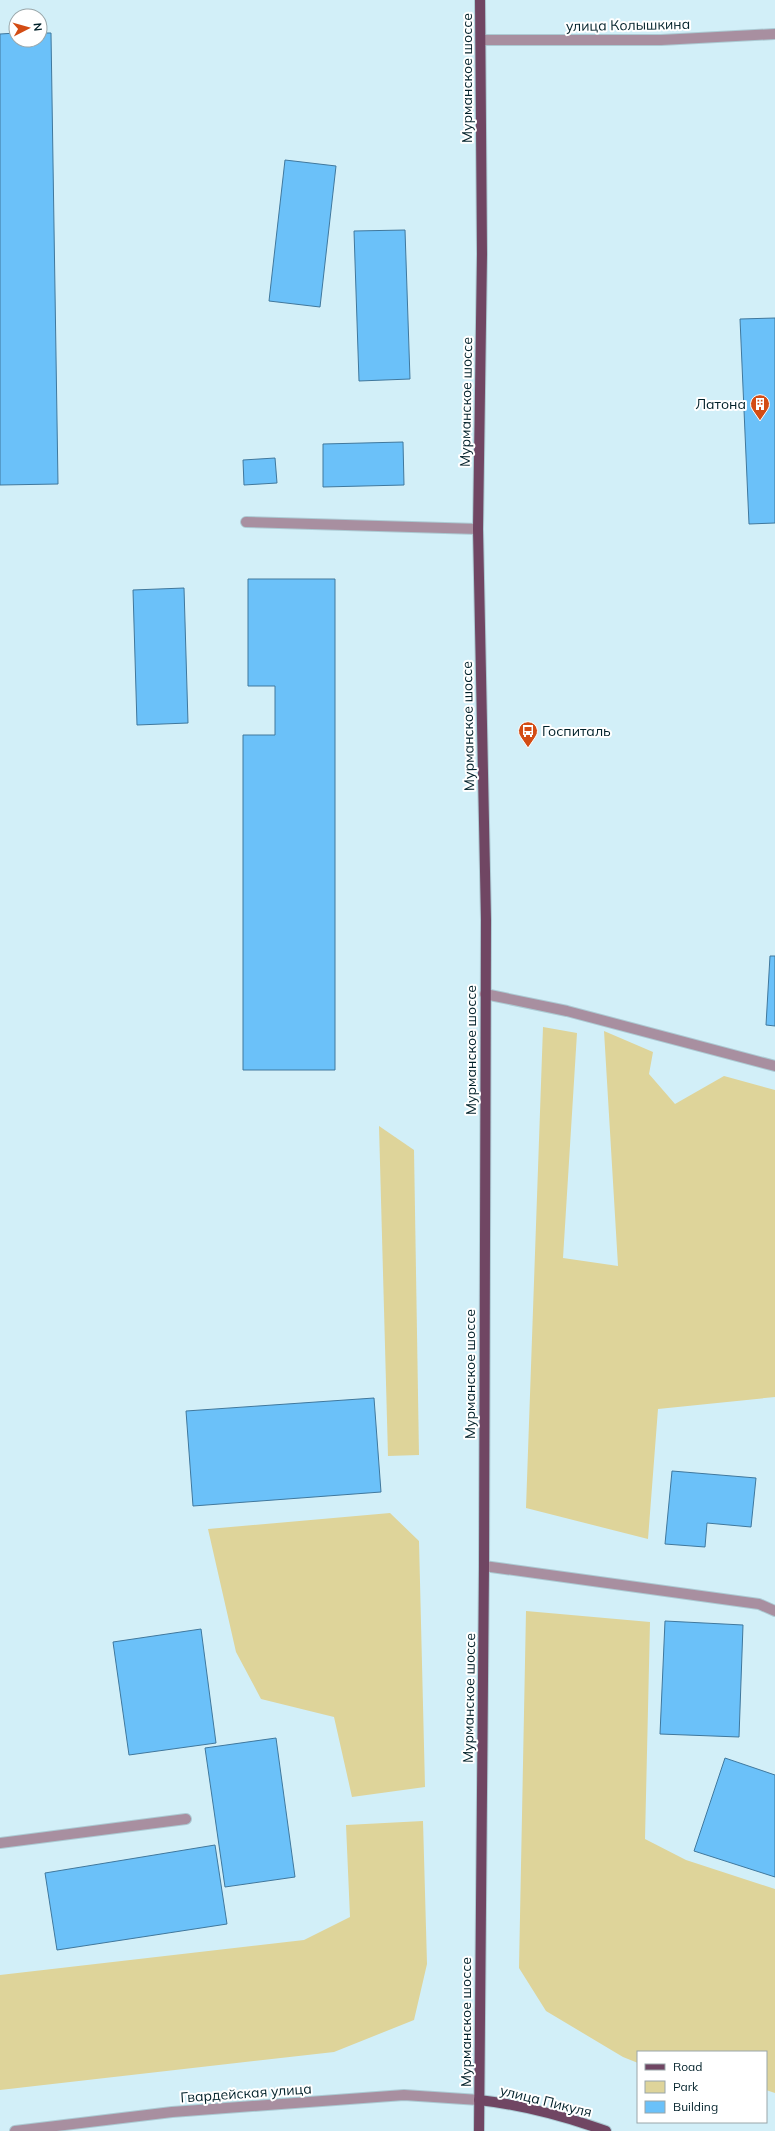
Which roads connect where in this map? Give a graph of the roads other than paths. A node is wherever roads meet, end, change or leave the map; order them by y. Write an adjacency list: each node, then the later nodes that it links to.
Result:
1 (480, 0): 3 (main road, Мурманское шоссе)
2 (775, 34): 3 (street, улица Колышкина)
3 (481, 40): 5 (main road, Мурманское шоссе)
4 (246, 522): 5 (street)
5 (478, 529): 6 (main road, Мурманское шоссе)
6 (485, 994): 7 (street); 8 (main road, Мурманское шоссе)
7 (775, 1066)
8 (484, 1566): 9 (street); 12 (main road, Мурманское шоссе)
9 (775, 1611)
10 (186, 1819): 11 (street)
11 (0, 1843)
12 (479, 2100): 13 (street, Гвардейская улица); 14 (main road, Мурманское шоссе); 15 (main road, улица Пикуля)
13 (15, 2131)
14 (479, 2131)
15 (606, 2131)

